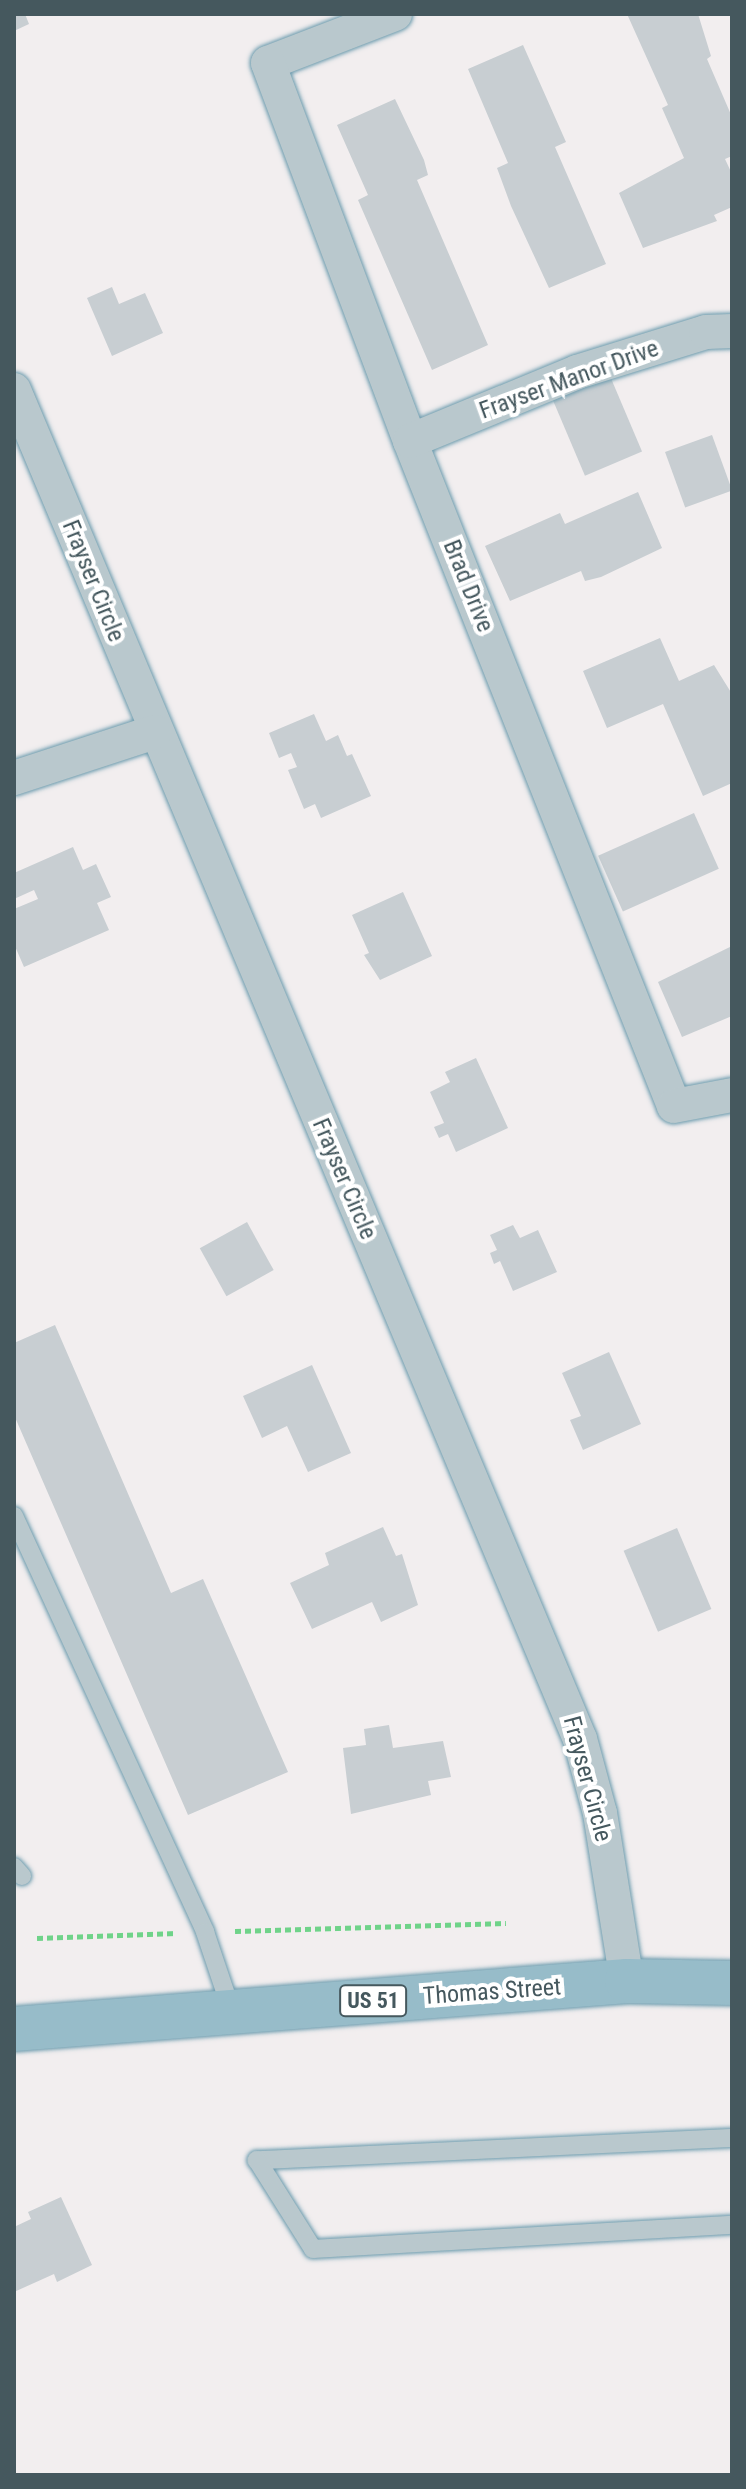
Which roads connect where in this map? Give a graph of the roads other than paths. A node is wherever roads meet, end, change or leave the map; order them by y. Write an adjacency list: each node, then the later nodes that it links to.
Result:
1 (395, 14): 4 (street, Brad Drive)
2 (732, 331): 4 (street, Frayser Manor Drive)
3 (14, 390): 5 (street, Frayser Circle)
4 (410, 441): 7 (street, Brad Drive)
5 (155, 732): 6 (street); 9 (street, Frayser Circle)
6 (14, 778)
7 (732, 1095)
8 (14, 1516): 11 (lane)
9 (627, 1981): 10 (highway, Thomas Street / US 51); 11 (highway, Thomas Street / US 51)
10 (732, 1983)
11 (232, 2012): 12 (highway, Thomas Street / US 51)
12 (14, 2029)
13 (732, 2138): 14 (lane)
14 (732, 2225)

